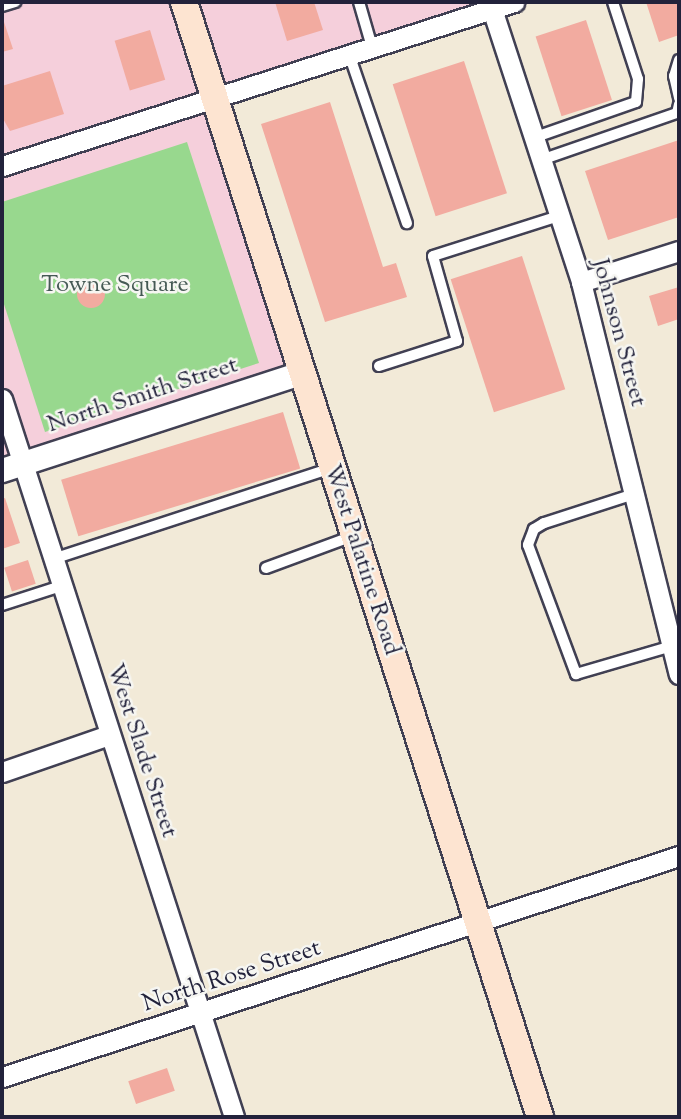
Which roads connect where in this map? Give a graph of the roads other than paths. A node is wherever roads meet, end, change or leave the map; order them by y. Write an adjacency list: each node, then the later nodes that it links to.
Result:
1 (15, 2): 6 (lane)
2 (184, 2): 11 (main road, West Palatine Road)
3 (359, 2): 8 (lane)
4 (514, 2): 7 (street)
5 (613, 2): 14 (lane)
6 (2, 6)
7 (492, 9): 8 (street); 14 (street, Johnson Street)
8 (372, 47): 9 (street)
9 (349, 54): 11 (street); 18 (lane)
10 (679, 60): 12 (lane)
11 (214, 97): 16 (street); 22 (main road, West Palatine Road)
12 (679, 98)
13 (679, 104): 15 (lane)
14 (533, 138): 15 (street, Johnson Street)
15 (541, 160): 17 (street, Johnson Street)
16 (2, 166)
17 (559, 216): 20 (street, Johnson Street); 21 (lane)
18 (407, 223)
19 (679, 251): 20 (street)
20 (581, 282): 26 (street, Johnson Street)
21 (379, 366)
22 (301, 373): 24 (street, North Smith Street); 25 (main road, West Palatine Road)
23 (3, 410): 24 (street, West Slade Street)
24 (12, 466): 28 (street, West Slade Street)
25 (331, 468): 27 (main road, West Palatine Road); 28 (lane)
26 (634, 494): 32 (street, Johnson Street); 32 (lane)
27 (353, 536): 29 (lane); 37 (main road, West Palatine Road)
28 (53, 559): 30 (street, West Slade Street)
29 (266, 568)
30 (61, 586): 31 (lane); 34 (street, West Slade Street)
31 (2, 605)
32 (672, 646): 33 (street, Johnson Street)
33 (679, 671)
34 (109, 735): 35 (street); 38 (street, West Slade Street)
35 (2, 772)
36 (679, 856): 37 (street, North Rose Street)
37 (477, 921): 38 (street, North Rose Street); 41 (main road, West Palatine Road)
38 (202, 1014): 39 (street, North Rose Street); 40 (street, West Slade Street)
39 (2, 1077)
40 (234, 1117)
41 (540, 1117)

